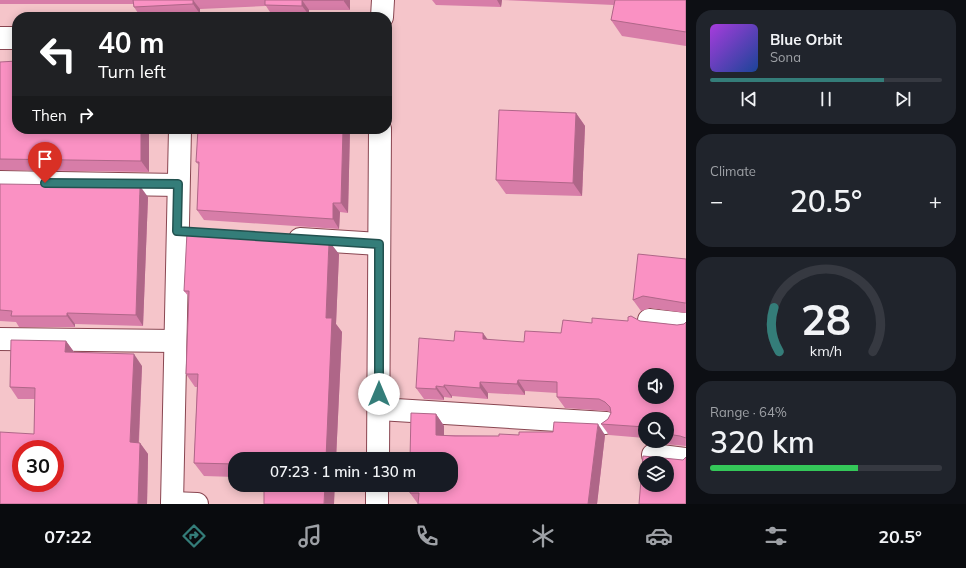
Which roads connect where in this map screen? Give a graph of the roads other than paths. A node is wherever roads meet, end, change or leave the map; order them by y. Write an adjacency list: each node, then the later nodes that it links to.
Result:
1 (383, 0): 2 (street)
2 (382, 12)
3 (0, 38): 4 (street)
4 (12, 38)
5 (180, 134): 8 (street)
6 (380, 134): 12 (street)
7 (0, 182): 8 (street)
8 (178, 184): 9 (street)
9 (177, 231): 10 (street); 16 (street)
10 (201, 233)
11 (278, 238): 12 (street)
12 (379, 244): 17 (street)
13 (650, 320): 14 (street)
14 (686, 324)
15 (0, 339): 16 (street)
16 (175, 341): 23 (street)
17 (379, 409): 18 (street); 19 (street)
18 (606, 423)
19 (378, 452)
20 (653, 455): 21 (street)
21 (686, 459)
22 (378, 492): 25 (street)
23 (172, 504): 24 (street)
24 (197, 504)
25 (377, 504)

